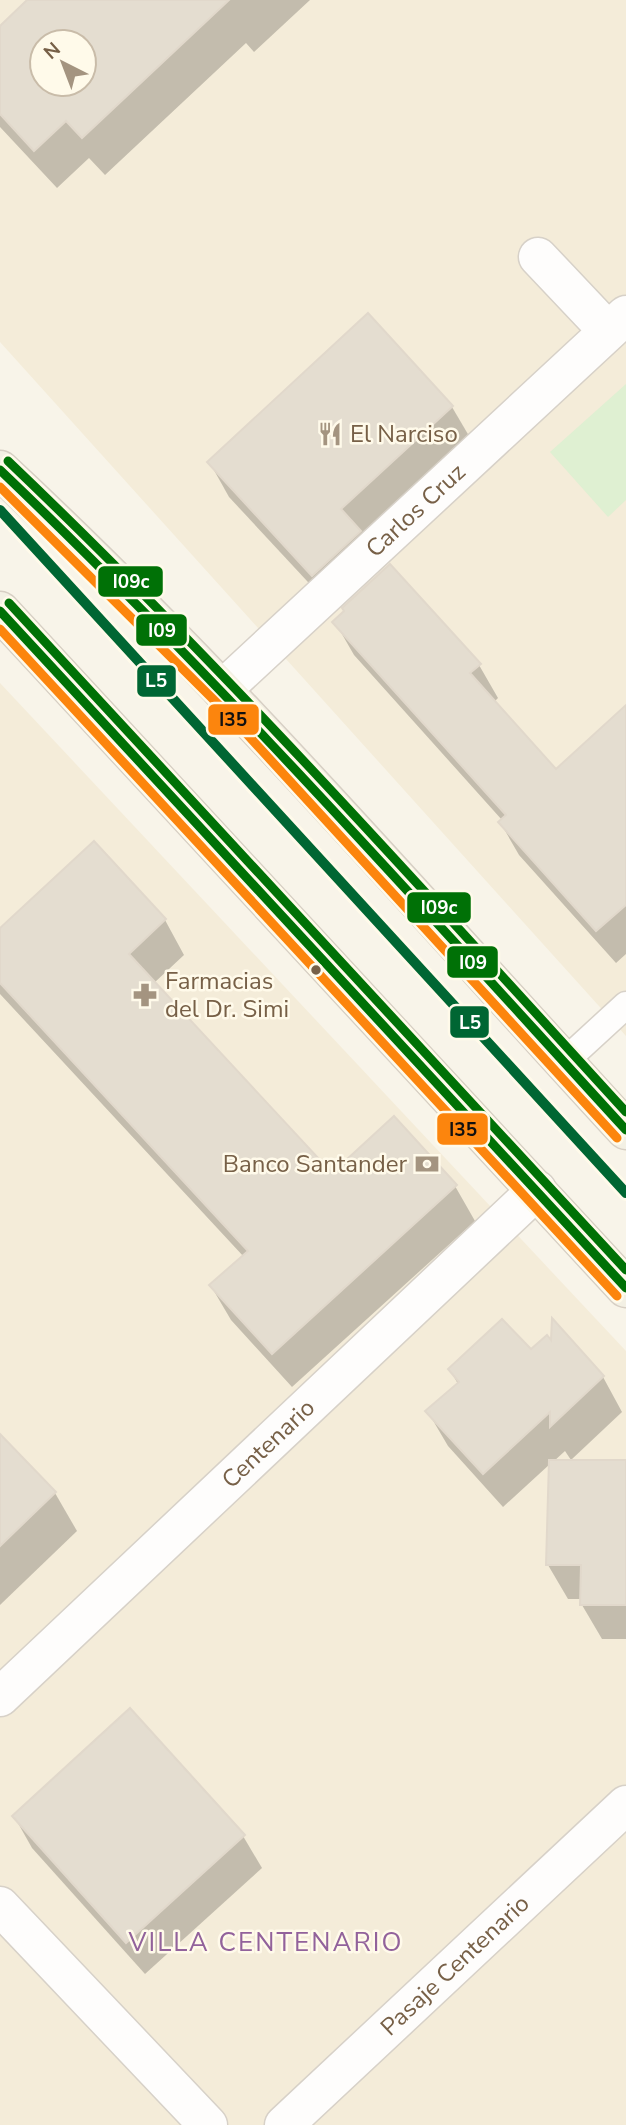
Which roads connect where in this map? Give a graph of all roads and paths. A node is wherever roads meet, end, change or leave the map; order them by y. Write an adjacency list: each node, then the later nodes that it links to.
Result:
1 (538, 257): 2 (street, Carlos Cruz)
2 (617, 323): 5 (street, Carlos Cruz)
3 (0, 470): 5 (main road)
4 (0, 611): 9 (main road)
5 (222, 690): 7 (main road)
6 (626, 1004): 7 (lane)
7 (564, 1062): 8 (main road)
8 (626, 1130)
9 (537, 1190): 10 (main road); 11 (street, Centenario)
10 (626, 1288)
11 (0, 1697)
12 (626, 1805): 15 (street, Pasaje Centenario)
13 (0, 1906): 14 (street)
14 (208, 2125)
15 (284, 2125)

